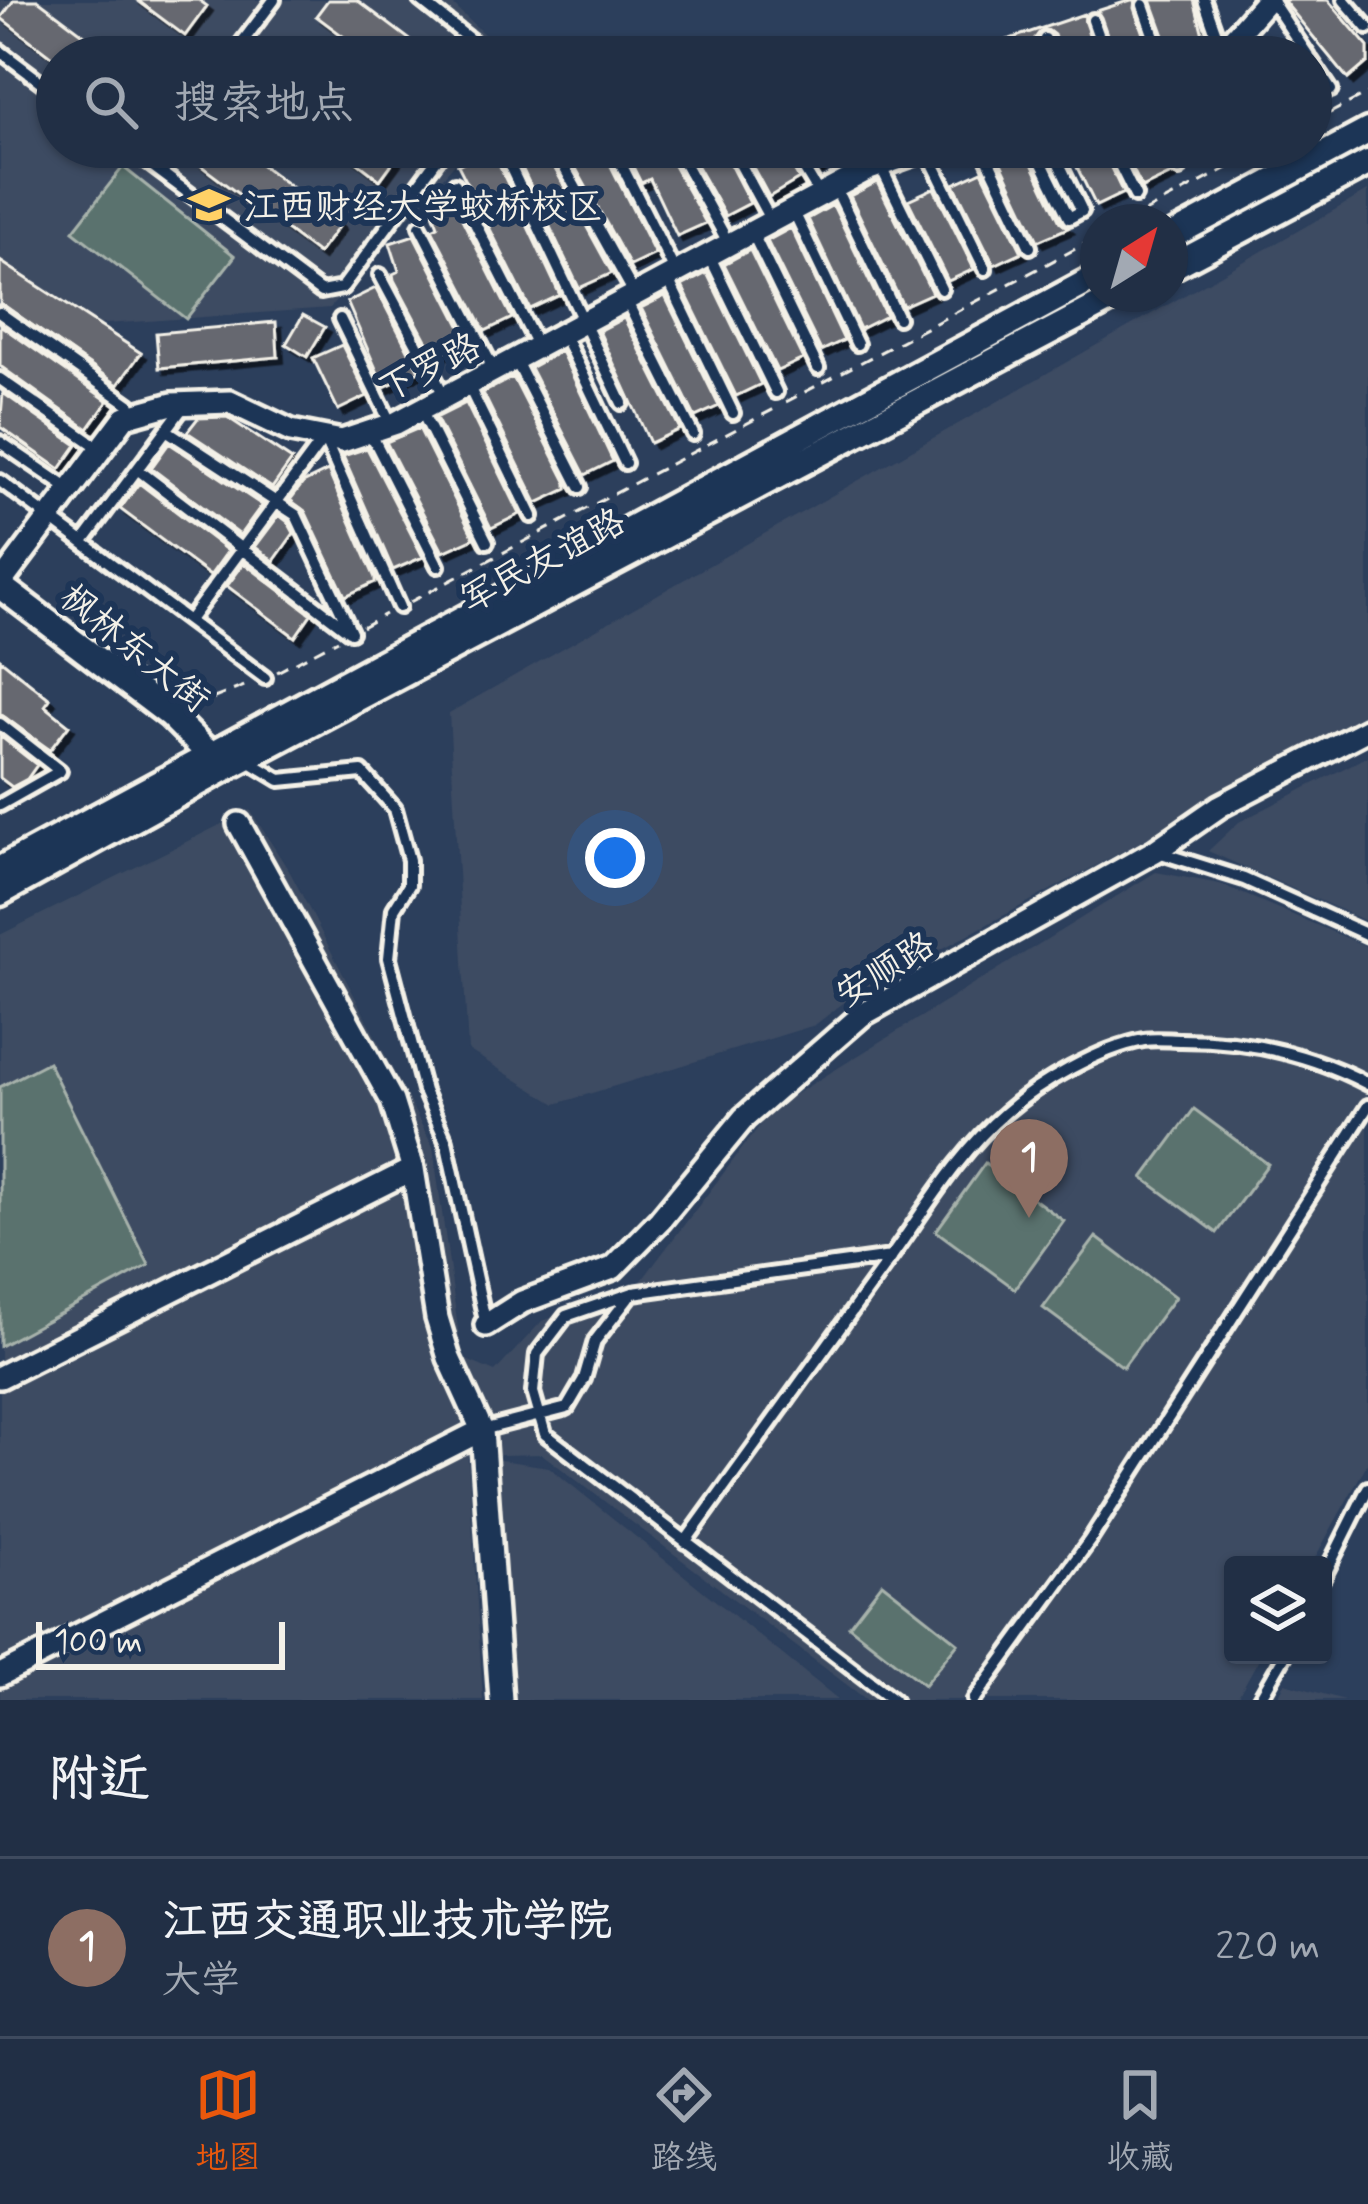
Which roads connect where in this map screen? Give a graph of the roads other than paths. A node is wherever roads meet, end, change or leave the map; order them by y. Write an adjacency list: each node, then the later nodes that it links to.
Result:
1 (274, 0): 9 (lane)
2 (420, 0): 10 (lane)
3 (1204, 0): 13 (lane)
4 (1269, 0): 14 (street); 15 (lane)
5 (1345, 0): 8 (lane)
6 (1143, 5): 12 (lane)
7 (1093, 20): 11 (lane)
8 (1368, 28)
9 (247, 36)
10 (465, 36)
11 (1099, 36)
12 (1154, 36)
13 (1223, 36)
14 (1239, 36)
15 (1294, 36)
16 (0, 51): 17 (lane)
17 (36, 78)
18 (1368, 131): 19 (street)
19 (1332, 150)
20 (1368, 163): 46 (street)
21 (155, 168): 22 (lane)
22 (430, 168)
23 (511, 168): 57 (lane)
24 (564, 168): 52 (lane)
25 (622, 168): 49 (lane)
26 (685, 168): 45 (lane)
27 (739, 168): 42 (lane)
28 (808, 168): 38 (lane)
29 (872, 168): 38 (street, 下罗路)
30 (875, 168): 51 (lane)
31 (929, 168): 47 (lane)
32 (992, 168): 44 (lane)
33 (1044, 168): 34 (lane)
34 (1061, 168)
35 (1121, 168): 39 (lane)
36 (1299, 168): 43 (street)
37 (455, 184): 60 (lane)
38 (827, 191): 40 (street, 下罗路); 55 (lane)
39 (1135, 196)
40 (794, 210): 42 (street, 下罗路); 59 (lane)
41 (420, 226): 63 (lane)
42 (762, 227): 45 (street, 下罗路); 62 (lane)
43 (1188, 227)
44 (1030, 247)
45 (719, 250): 49 (street, 下罗路); 66 (lane)
46 (1188, 258)
47 (985, 269)
48 (380, 275): 67 (lane)
49 (672, 275): 52 (street, 下罗路); 71 (lane)
50 (1080, 286): 98 (street, 军民友谊路)
51 (941, 289)
52 (630, 297): 57 (street, 下罗路); 75 (lane)
53 (1086, 312): 98 (street, 军民友谊路)
54 (0, 313): 72 (lane)
55 (898, 318)
56 (340, 320): 73 (lane)
57 (584, 322): 58 (street, 下罗路); 68 (lane)
58 (563, 333): 60 (street, 下罗路); 79 (lane)
59 (857, 344)
60 (538, 347): 61 (street, 下罗路)
61 (515, 359): 63 (street, 下罗路); 82 (lane)
62 (818, 368)
63 (494, 370): 65 (street, 下罗路)
64 (0, 379): 78 (lane)
65 (468, 385): 67 (street, 下罗路); 85 (lane)
66 (776, 392)
67 (445, 397): 70 (street, 下罗路)
68 (622, 403)
69 (186, 404): 72 (street, 下罗路); 74 (lane); 76 (street, 下罗路)
70 (421, 410): 73 (street, 下罗路); 88 (lane)
71 (733, 412)
72 (125, 417): 78 (street)
73 (380, 428): 76 (street, 下罗路); 90 (lane)
74 (166, 430): 80 (lane); 84 (lane)
75 (693, 434)
76 (324, 438): 84 (lane); 93 (lane)
77 (0, 442): 83 (lane)
78 (99, 448): 83 (street)
79 (625, 463)
80 (137, 469): 87 (lane); 89 (lane)
81 (0, 481): 86 (lane)
82 (580, 487)
83 (69, 489): 86 (street)
84 (278, 500): 89 (lane); 89 (lane)
85 (532, 516)
86 (49, 517): 87 (lane); 91 (street)
87 (83, 542): 94 (lane)
88 (487, 542)
89 (243, 548): 94 (lane)
90 (439, 566)
91 (0, 585): 98 (street, 枫林东大街)
92 (0, 602): 98 (street, 枫林东大街)
93 (399, 607)
94 (190, 620): 95 (lane)
95 (265, 678)
96 (0, 724): 100 (lane)
97 (1368, 730): 102 (street, 安顺路)
98 (215, 764): 103 (street, 军民友谊路); 104 (street, 军民友谊路); 111 (lane)
99 (0, 788): 100 (lane)
100 (6, 801)
101 (239, 824): 108 (street)
102 (1155, 851): 105 (lane); 111 (street, 安顺路)
103 (0, 869)
104 (0, 892)
105 (1368, 935)
106 (1368, 1084): 109 (lane)
107 (1368, 1106): 122 (lane)
108 (413, 1169): 112 (street); 114 (street)
109 (891, 1257): 110 (lane); 116 (lane)
110 (633, 1293): 113 (lane); 113 (lane)
111 (486, 1325)
112 (0, 1377)
113 (537, 1416): 114 (lane); 116 (lane)
114 (482, 1430): 119 (street); 120 (street)
115 (1368, 1488): 117 (lane)
116 (685, 1542): 121 (lane)
117 (1332, 1560)
118 (1280, 1664): 123 (lane)
119 (0, 1675)
120 (501, 1700)
121 (894, 1700)
122 (974, 1700)
123 (1259, 1700)

